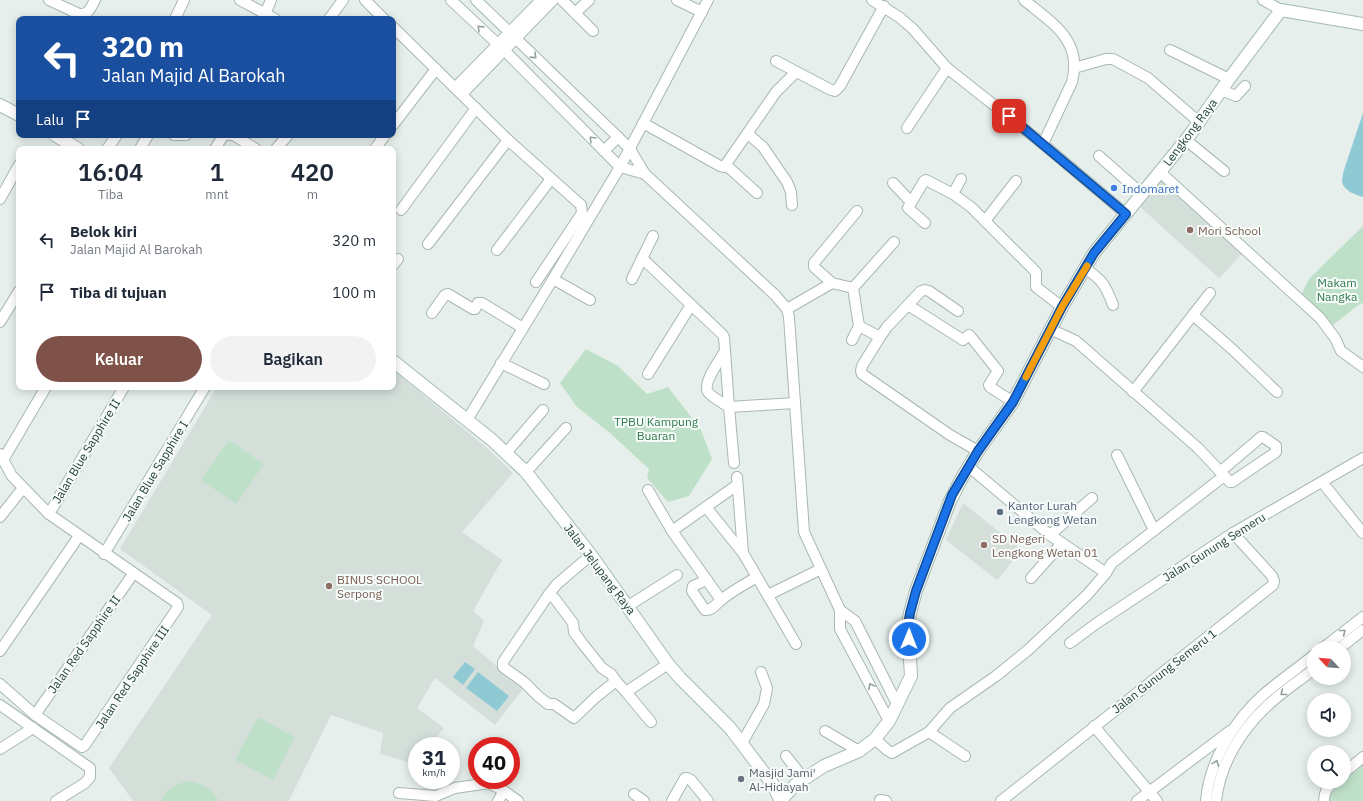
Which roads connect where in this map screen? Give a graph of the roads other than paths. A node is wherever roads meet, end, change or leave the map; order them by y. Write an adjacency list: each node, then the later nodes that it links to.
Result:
1 (49, 0): 24 (street)
2 (95, 0): 25 (street)
3 (184, 0): 26 (street)
4 (240, 0): 23 (street)
5 (271, 0): 23 (street)
6 (343, 0): 28 (street)
7 (365, 0): 29 (street)
8 (450, 0): 34 (street, one-way to 8)
9 (476, 0): 33 (street)
10 (542, 0): 33 (street)
11 (553, 0): 33 (street)
12 (562, 0): 22 (street)
13 (589, 0): 22 (street)
14 (677, 0): 21 (street)
15 (708, 0): 21 (street)
16 (872, 0): 19 (street)
17 (1024, 0): 38 (street)
18 (1263, 0): 20 (street)
19 (884, 6): 37 (street); 40 (street)
20 (1281, 10): 30 (street); 41 (street, Lengkong Raya)
21 (702, 12): 50 (street)
22 (575, 13): 31 (street)
23 (265, 14): 27 (street)
24 (83, 16)
25 (86, 16)
26 (176, 16)
27 (269, 16)
28 (331, 16)
29 (381, 16)
30 (1363, 24)
31 (593, 31)
32 (396, 32): 39 (street)
33 (512, 35): 34 (street); 53 (street, one-way to 53)
34 (501, 48): 44 (street); 66 (street, one-way to 34)
35 (1170, 50): 41 (street)
36 (776, 61): 40 (street)
37 (947, 68): 51 (street); 60 (street)
38 (1074, 68): 49 (street); 60 (street)
39 (436, 69): 44 (street); 48 (street)
40 (796, 72): 52 (street)
41 (1229, 79): 43 (street, Lengkong Raya)
42 (1245, 86): 43 (street)
43 (1221, 90): 49 (street, Lengkong Raya)
44 (459, 91): 46 (street)
45 (0, 105): 47 (street)
46 (476, 108): 58 (street); 84 (street)
47 (16, 113)
48 (396, 121)
49 (1199, 122): 59 (street, Lengkong Raya)
50 (643, 123): 65 (street); 68 (street)
51 (907, 128)
52 (748, 134): 68 (street); 83 (street)
53 (618, 137): 65 (street); 66 (street)
54 (64, 138): 61 (street)
55 (116, 138): 62 (street)
56 (238, 138): 63 (street)
57 (285, 138): 64 (street)
58 (508, 140): 74 (street); 91 (street)
59 (1186, 140): 71 (street); 72 (street, Lengkong Raya)
60 (1043, 144): 86 (street)
61 (74, 146)
62 (109, 146)
63 (251, 146)
64 (279, 146)
65 (630, 149): 69 (street); 73 (street)
66 (604, 151): 69 (street)
67 (1098, 156): 80 (street)
68 (726, 165): 78 (street)
69 (620, 167): 73 (street); 95 (street)
70 (16, 170): 81 (street)
71 (1224, 171)
72 (1160, 172): 80 (street, Lengkong Raya); 120 (street)
73 (644, 174): 107 (street)
74 (551, 179): 92 (street); 97 (street)
75 (962, 179): 79 (street)
76 (1016, 181): 87 (street)
77 (893, 183): 82 (street)
78 (757, 193)
79 (953, 194): 82 (street); 87 (street)
80 (1142, 194): 86 (street, Lengkong Raya)
81 (0, 199)
82 (911, 202): 88 (street)
83 (792, 205)
84 (401, 210)
85 (857, 211): 98 (street)
86 (1126, 214): 94 (street, Lengkong Raya)
87 (985, 221): 106 (street)
88 (925, 223)
89 (653, 236): 93 (street)
90 (894, 242): 99 (street)
91 (428, 244)
92 (497, 250)
93 (642, 258): 96 (street); 103 (street)
94 (1085, 268): 105 (street); 106 (street, Lengkong Raya)
95 (553, 279): 102 (street); 113 (street)
96 (632, 279)
97 (536, 282)
98 (832, 283): 99 (street); 107 (street)
99 (854, 288): 112 (street)
100 (1210, 293): 110 (street)
101 (16, 296): 111 (street)
102 (590, 300)
103 (691, 305): 117 (street); 121 (street)
104 (908, 305): 108 (street); 115 (street); 129 (street)
105 (1112, 305)
106 (1062, 307): 114 (street, Lengkong Raya)
107 (787, 309): 128 (street)
108 (958, 311)
109 (432, 313): 113 (street)
110 (1193, 315): 126 (street); 127 (street)
111 (0, 322)
112 (859, 326): 115 (street); 116 (street)
113 (523, 328): 119 (street)
114 (1050, 329): 126 (street); 129 (street, Lengkong Raya)
115 (880, 337): 134 (street)
116 (852, 340)
117 (725, 351): 130 (street); 130 (street)
118 (396, 363): 132 (street, Jalan Jelupang Raya)
119 (501, 363): 122 (street); 132 (street)
120 (1363, 367)
121 (648, 374)
122 (544, 384)
123 (44, 390): 137 (street)
124 (122, 390): 148 (street, Jalan Blue Sapphire II)
125 (203, 390): 158 (street, Jalan Blue Sapphire I)
126 (1133, 392): 142 (street)
127 (1277, 392)
128 (795, 400): 130 (street); 160 (street)
129 (1013, 402): 134 (street, Lengkong Raya)
130 (728, 406): 139 (street)
131 (543, 410): 135 (street)
132 (467, 420): 135 (street, Jalan Jelupang Raya)
133 (566, 428): 141 (street)
134 (978, 451): 140 (street, Lengkong Raya)
135 (506, 453): 141 (street, Jalan Jelupang Raya)
136 (1117, 456): 150 (street)
137 (2, 457): 144 (street)
138 (1363, 458): 143 (street, Jalan Gunung Semeru)
139 (734, 463)
140 (968, 466): 154 (street); 189 (street, Lengkong Raya)
141 (526, 472): 159 (street, Jalan Jelupang Raya)
142 (1222, 474): 142 (street); 150 (street)
143 (1322, 482): 152 (street, Jalan Gunung Semeru); 153 (street)
144 (23, 488): 148 (street); 149 (street)
145 (648, 490): 151 (street)
146 (1092, 498): 154 (street)
147 (706, 507): 151 (street); 157 (street); 157 (street)
148 (49, 514): 155 (street)
149 (0, 517)
150 (1154, 530): 161 (street)
151 (672, 531): 166 (street)
152 (1233, 533): 177 (street, Jalan Gunung Semeru); 194 (street, Jalan Gunung Semeru 1)
153 (1363, 533)
154 (1050, 535): 156 (street)
155 (79, 536): 158 (street); 180 (street)
156 (1062, 543): 161 (street); 165 (street)
157 (744, 553): 164 (street)
158 (104, 554): 162 (street)
159 (591, 555): 167 (street); 170 (street, Jalan Jelupang Raya)
160 (822, 569): 168 (street); 171 (street)
161 (1106, 573): 198 (street)
162 (133, 574): 190 (street, Jalan Red Sapphire II); 190 (street, Jalan Red Sapphire III)
163 (677, 575): 170 (street)
164 (757, 577): 168 (street); 169 (street)
165 (1031, 578)
166 (707, 580): 169 (street); 169 (street)
167 (549, 594): 185 (street); 185 (street)
168 (768, 595): 178 (street)
169 (721, 600)
170 (628, 606): 182 (street, Jalan Jelupang Raya)
171 (840, 610): 176 (street); 179 (street)
172 (1363, 617): 174 (street, one-way to 172)
173 (1363, 630): 175 (street)
174 (1332, 641)
175 (1349, 641)
176 (865, 643): 179 (street); 189 (street)
177 (1070, 643)
178 (796, 644)
179 (851, 650): 191 (street, one-way to 179)
180 (0, 651)
181 (1307, 661): 196 (street)
182 (668, 664): 187 (street); 200 (street, Jalan Jelupang Raya)
183 (761, 672): 200 (street)
184 (1307, 674): 193 (street, one-way to 193)
185 (616, 681): 187 (street)
186 (0, 684): 190 (street)
187 (626, 692): 192 (street)
188 (0, 704): 195 (street)
189 (897, 704): 191 (street, Lengkong Raya)
190 (34, 715)
191 (889, 721): 199 (street, Lengkong Raya)
192 (650, 722)
193 (1252, 723): 196 (street); 224 (street)
194 (1094, 726): 210 (street); 220 (street, Jalan Gunung Semeru 1)
195 (33, 728): 201 (street); 213 (street)
196 (1232, 729): 210 (street); 223 (street, one-way to 196)
197 (825, 732): 202 (street)
198 (929, 732): 199 (street); 204 (street)
199 (875, 739): 202 (street, Lengkong Raya)
200 (742, 743): 219 (street, Jalan Jelupang Raya)
201 (0, 748)
202 (859, 751): 207 (street, Lengkong Raya)
203 (786, 756): 207 (street)
204 (965, 756)
205 (1363, 757): 206 (street)
206 (1351, 767)
207 (804, 779): 219 (street, Lengkong Raya)
208 (1326, 789): 225 (street)
209 (504, 791): 211 (street); 214 (street); 215 (street)
210 (1148, 792): 221 (street); 222 (street)
211 (399, 793)
212 (634, 794): 216 (street)
213 (56, 801)
214 (498, 801)
215 (518, 801)
216 (644, 801)
217 (672, 801): 218 (street)
218 (708, 801)
219 (780, 801)
220 (1002, 801)
221 (1137, 801)
222 (1157, 801)
223 (1206, 801)
224 (1216, 801)
225 (1324, 801)

